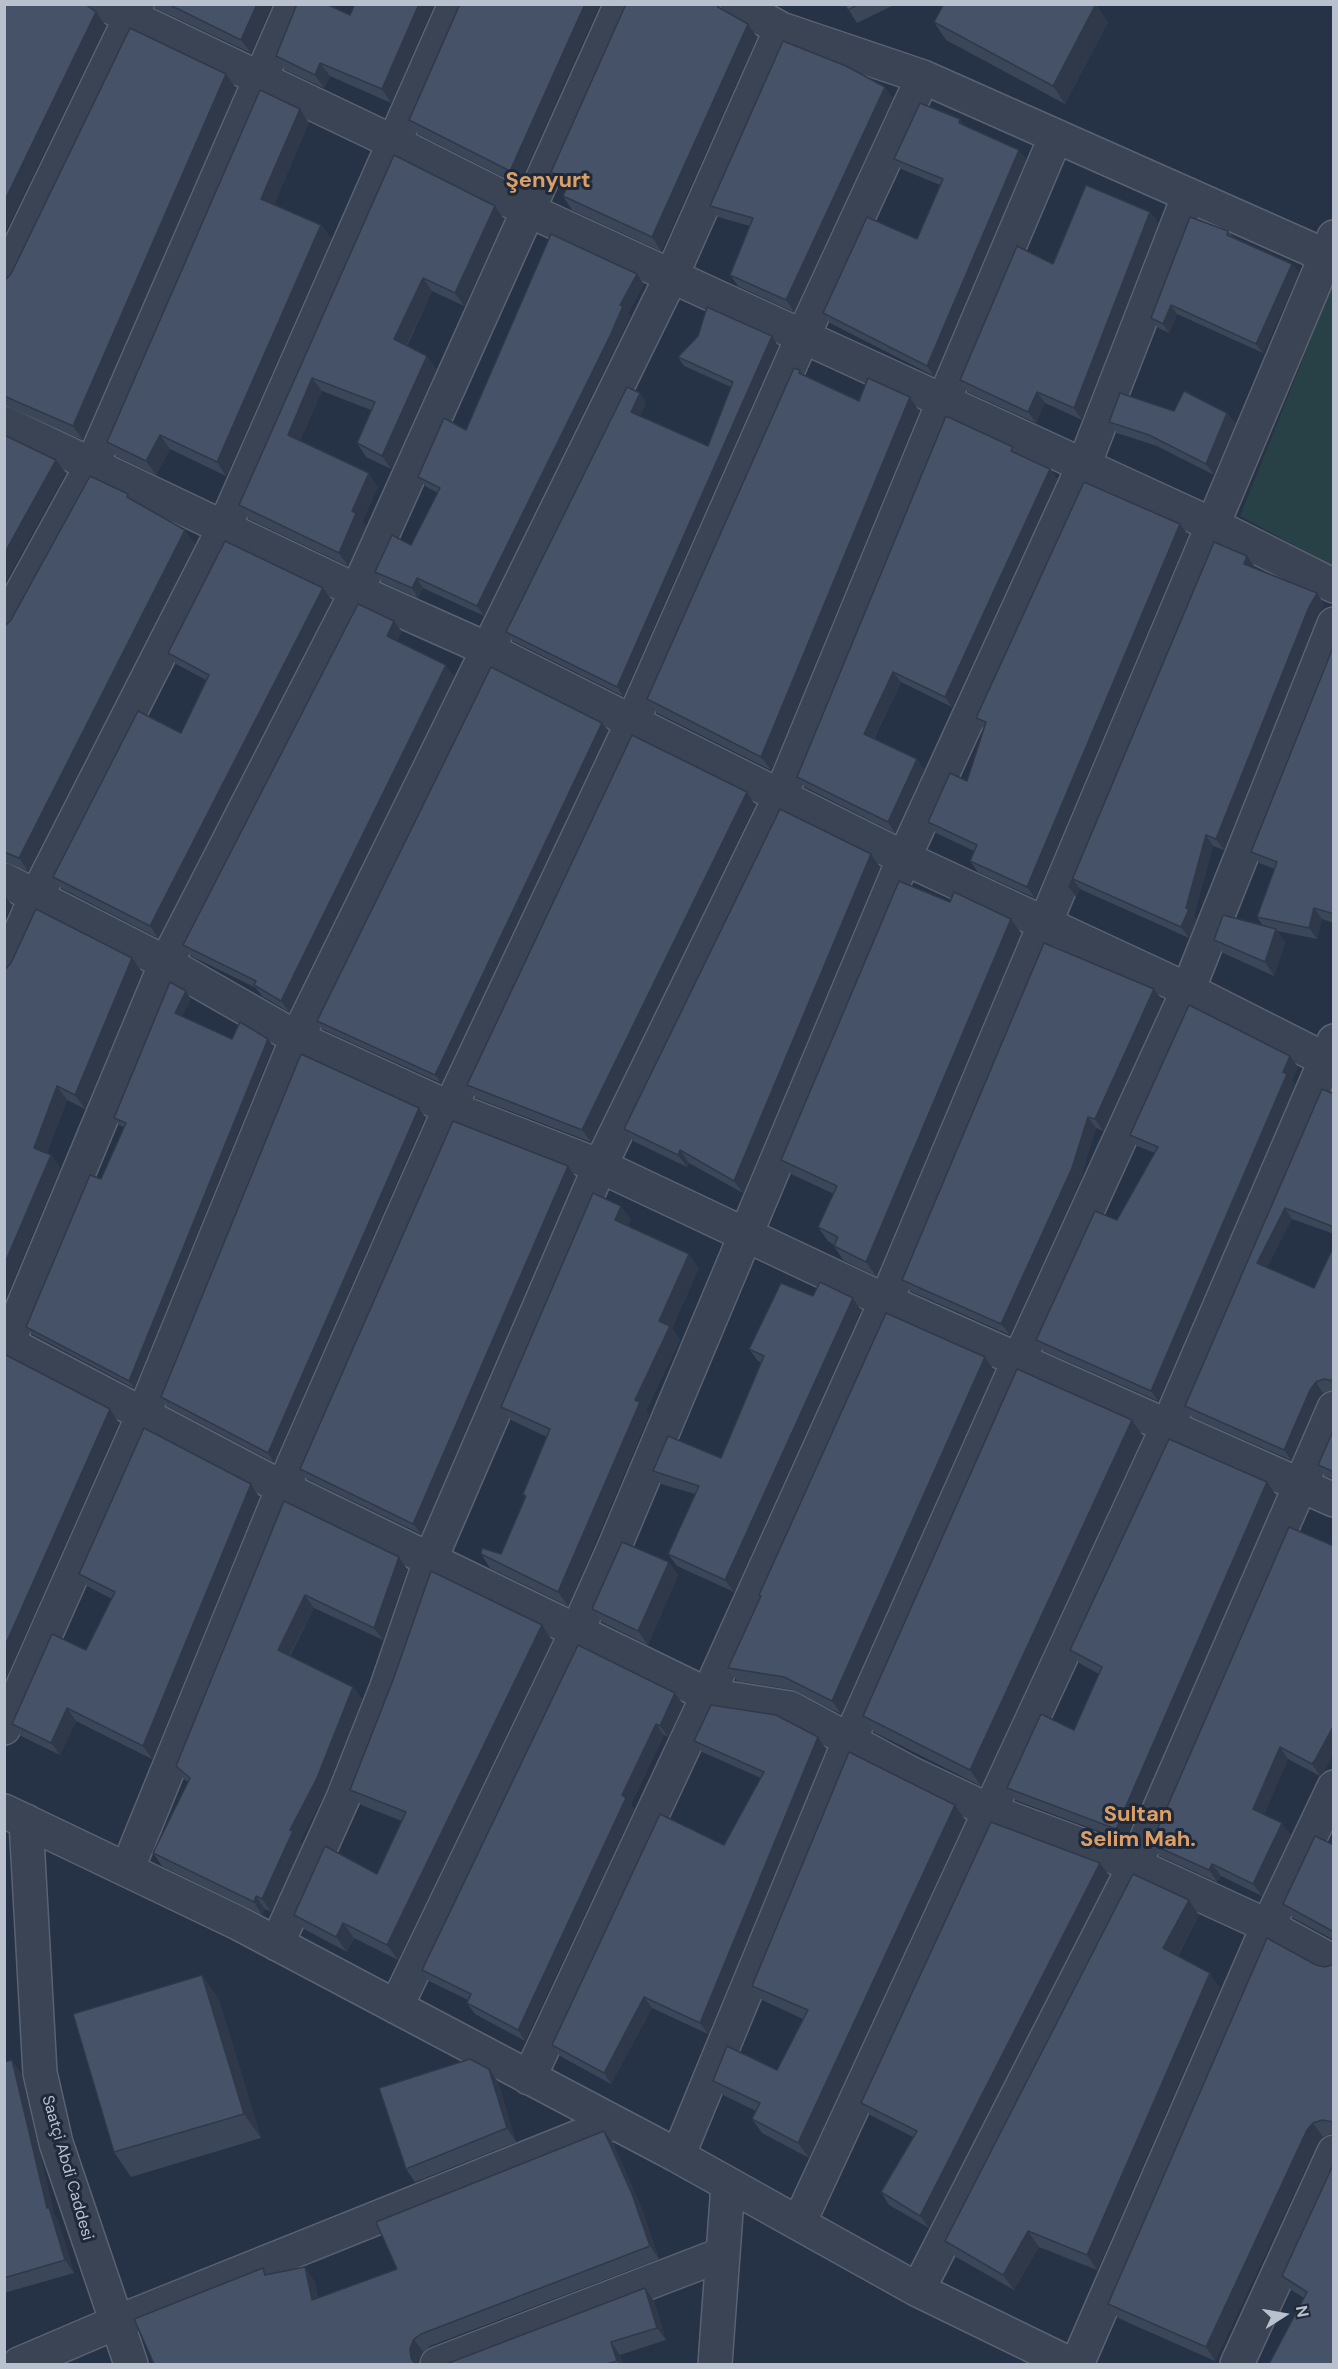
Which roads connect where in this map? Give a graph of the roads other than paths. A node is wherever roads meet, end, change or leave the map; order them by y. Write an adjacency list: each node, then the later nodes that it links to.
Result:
1 (293, 4): 8 (street)
2 (455, 4): 10 (street)
3 (621, 4): 12 (street)
4 (737, 4): 6 (street)
5 (124, 9): 8 (street); 15 (street)
6 (781, 29): 7 (street); 14 (street)
7 (923, 77): 9 (street); 16 (street)
8 (261, 80): 10 (street); 19 (street)
9 (1056, 136): 11 (street); 17 (street)
10 (393, 142): 12 (street); 22 (street)
11 (1189, 195): 13 (street); 20 (street)
12 (530, 211): 14 (street); 24 (street)
13 (1330, 246): 21 (street)
14 (672, 275): 16 (street); 27 (street)
15 (4, 279)
16 (803, 336): 17 (street); 28 (street)
17 (944, 400): 20 (street); 29 (street)
18 (4, 423): 19 (street)
19 (92, 465): 22 (street); 26 (street)
20 (1084, 465): 21 (street); 30 (street)
21 (1213, 525): 23 (street); 33 (street)
22 (224, 528): 24 (street); 32 (street)
23 (1334, 586)
24 (357, 591): 27 (street); 34 (street)
25 (1334, 624): 36 (street)
26 (4, 625)
27 (487, 649): 28 (street); 37 (street)
28 (632, 723): 29 (street); 39 (street)
29 (781, 795): 30 (street); 40 (street)
30 (904, 858): 33 (street); 41 (street)
31 (4, 880): 32 (street)
32 (36, 897): 34 (street); 35 (street)
33 (1046, 922): 36 (street); 42 (street)
34 (166, 963): 37 (street); 43 (street)
35 (4, 969)
36 (1188, 990): 38 (street); 44 (street)
37 (297, 1038): 39 (street); 46 (street)
38 (1331, 1056): 47 (street)
39 (450, 1108): 40 (street); 49 (street)
40 (600, 1166): 41 (street); 51 (street)
41 (745, 1233): 42 (street); 52 (street)
42 (886, 1301): 44 (street); 53 (street)
43 (6, 1345): 46 (street)
44 (1019, 1360): 47 (street); 55 (street)
45 (1334, 1408): 48 (street)
46 (144, 1413): 49 (street); 54 (street)
47 (1168, 1426): 48 (street); 57 (street)
48 (1302, 1484): 50 (street); 59 (street)
49 (283, 1488): 51 (street); 60 (street)
50 (1334, 1500)
51 (430, 1558): 52 (street); 62 (street)
52 (578, 1629): 53 (street); 64 (street)
53 (708, 1695): 55 (street); 65 (street)
54 (4, 1728)
55 (850, 1739): 57 (street); 68 (street)
56 (1334, 1787): 61 (street)
57 (990, 1811): 59 (street); 70 (street)
58 (15, 1816): 60 (street); 73 (street, Saatçi Abdi Caddesi)
59 (1136, 1865): 61 (street); 72 (street)
60 (127, 1870): 62 (street)
61 (1268, 1926): 63 (street); 79 (street)
62 (277, 1944): 64 (street)
63 (1334, 1962)
64 (396, 2007): 65 (street)
65 (529, 2078): 66 (street)
66 (613, 2123): 68 (street); 73 (street)
67 (1334, 2152): 80 (street)
68 (678, 2156): 69 (street)
69 (728, 2185): 70 (street); 71 (street)
70 (799, 2223): 72 (street)
71 (723, 2254): 76 (street); 77 (street)
72 (918, 2290): 78 (street)
73 (115, 2323): 74 (street); 75 (street, Saatçi Abdi Caddesi)
74 (19, 2364)
75 (131, 2364)
76 (437, 2364)
77 (715, 2364)
78 (1070, 2364)
79 (1077, 2364)
80 (1237, 2364)

